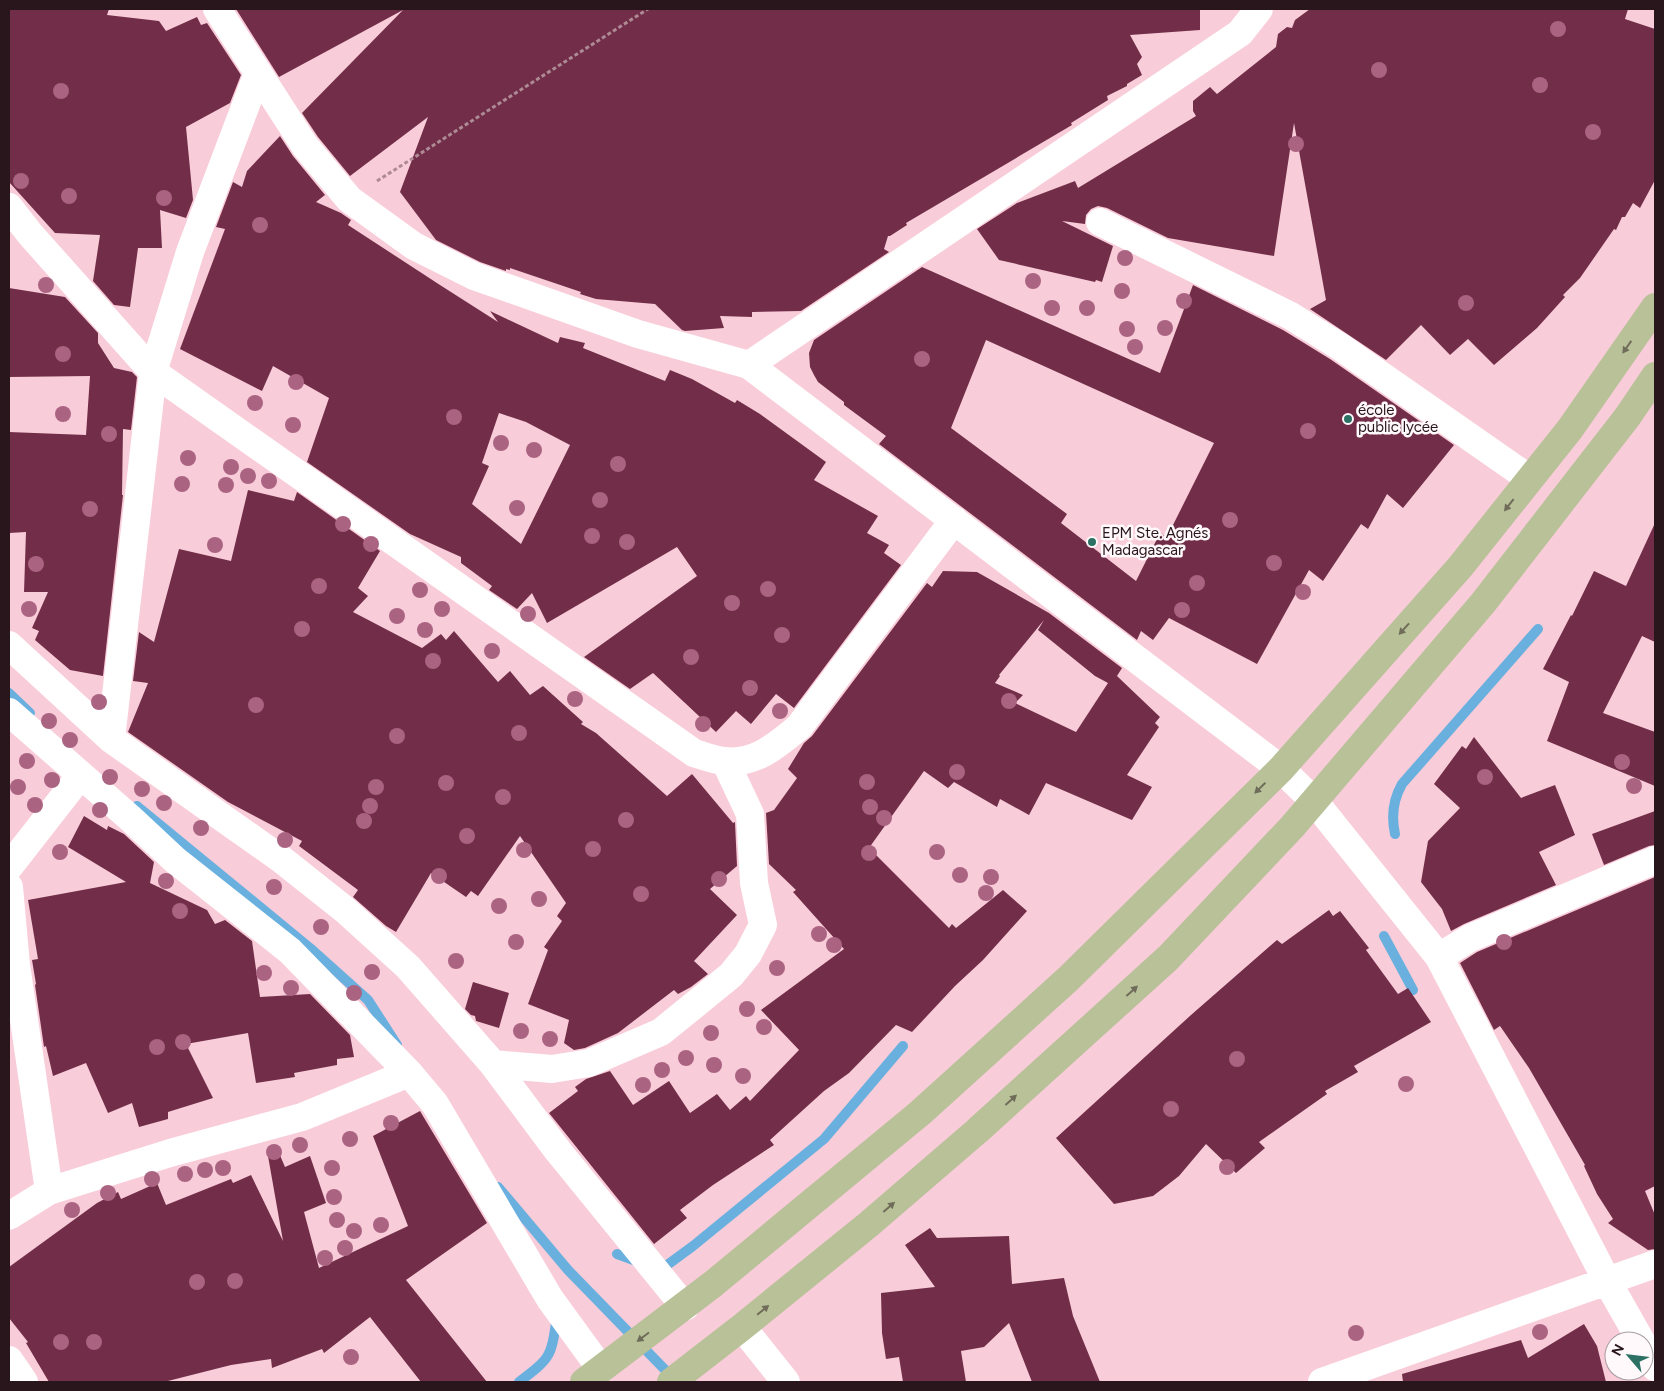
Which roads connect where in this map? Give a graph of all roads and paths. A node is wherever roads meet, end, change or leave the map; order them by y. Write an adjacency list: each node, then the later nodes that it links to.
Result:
1 (217, 9): 4 (street)
2 (648, 9): 5 (path)
3 (1259, 9): 9 (street)
4 (258, 73): 5 (street); 10 (street)
5 (349, 198): 9 (street)
6 (9, 207): 10 (street)
7 (1100, 222): 12 (street)
8 (1655, 307): 12 (main road, one-way to 12)
9 (748, 365): 13 (street)
10 (153, 372): 16 (street); 17 (street)
11 (1655, 376): 20 (main road)
12 (1530, 478): 18 (main road, one-way to 18)
13 (954, 520): 17 (street); 18 (street)
14 (9, 644): 16 (street)
15 (9, 712): 19 (street)
16 (111, 739): 25 (street)
17 (725, 761): 25 (street)
18 (1281, 769): 20 (street); 31 (main road, one-way to 31)
19 (80, 776): 22 (street); 26 (street)
20 (1314, 801): 24 (street); 32 (main road, one-way to 20)
21 (1655, 860): 24 (street)
22 (9, 867)
23 (9, 887): 27 (street)
24 (1439, 957): 30 (street)
25 (493, 1064): 31 (street)
26 (409, 1073): 27 (street); 35 (street)
27 (48, 1191): 28 (street)
28 (9, 1216)
29 (1655, 1264): 30 (street)
30 (1607, 1281): 33 (street); 39 (street)
31 (678, 1311): 35 (main road, one-way to 35)
32 (742, 1327): 37 (main road); 38 (street)
33 (1634, 1331)
34 (9, 1360): 36 (street)
35 (600, 1370)
36 (24, 1382)
37 (671, 1382)
38 (786, 1382)
39 (1322, 1382)

